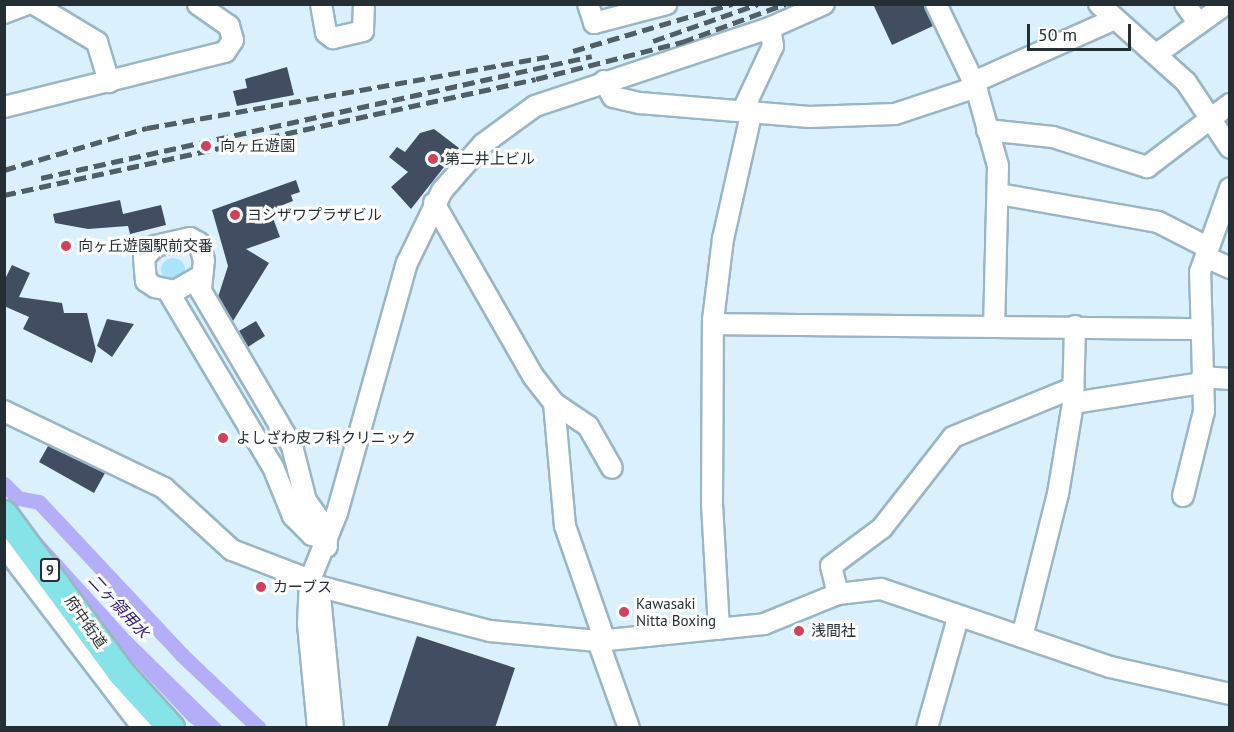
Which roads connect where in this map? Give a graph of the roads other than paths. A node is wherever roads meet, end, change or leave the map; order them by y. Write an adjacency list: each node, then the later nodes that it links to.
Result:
1 (28, 4): 13 (street)
2 (34, 4): 19 (street)
3 (321, 4): 4 (street)
4 (364, 4)
5 (588, 4): 6 (street)
6 (667, 4)
7 (824, 4): 16 (street)
8 (936, 4): 20 (street)
9 (1099, 4): 14 (street)
10 (1185, 4): 15 (street)
11 (1226, 4): 15 (street)
12 (205, 9): 19 (street)
13 (4, 13)
14 (1115, 19): 17 (street); 20 (street)
15 (1199, 24): 17 (street)
16 (770, 28): 18 (street); 23 (street)
17 (1158, 53): 24 (street)
18 (604, 81): 23 (street); 29 (street)
19 (109, 82): 22 (street)
20 (975, 84): 23 (street); 25 (street)
21 (1230, 104): 24 (street)
22 (4, 107)
23 (747, 110): 36 (street)
24 (1211, 118): 25 (street); 26 (street)
25 (987, 130): 28 (street)
26 (1230, 148)
27 (1230, 188): 30 (street)
28 (999, 194): 30 (street); 38 (street)
29 (435, 203): 43 (street); 48 (street)
30 (1207, 252): 31 (street); 39 (street)
31 (1230, 268)
32 (201, 276): 33 (street); 33 (street); 34 (street)
33 (168, 291): 35 (street)
34 (206, 301): 35 (street); 48 (street)
35 (182, 315): 48 (street)
36 (713, 324): 38 (street); 53 (street)
37 (1075, 326): 38 (street); 39 (street); 42 (street)
38 (994, 327)
39 (1202, 329): 41 (street)
40 (1230, 379): 41 (street)
41 (1202, 380): 42 (street); 46 (street)
42 (1073, 396): 51 (street); 54 (street)
43 (554, 404): 45 (street); 55 (street)
44 (4, 411): 50 (street)
45 (612, 468)
46 (1184, 496)
47 (4, 514): 58 (main road, 府中街道 / 9)
48 (327, 540): 50 (street)
49 (4, 546): 57 (street)
50 (315, 583): 55 (street); 59 (street); 60 (street)
51 (838, 594): 52 (street); 53 (street)
52 (958, 618): 54 (street); 62 (street)
53 (719, 629): 55 (street)
54 (1022, 638): 56 (street)
55 (601, 641): 61 (street)
56 (1230, 693)
57 (143, 728)
58 (171, 728)
59 (318, 728)
60 (333, 728)
61 (629, 728)
62 (927, 728)

